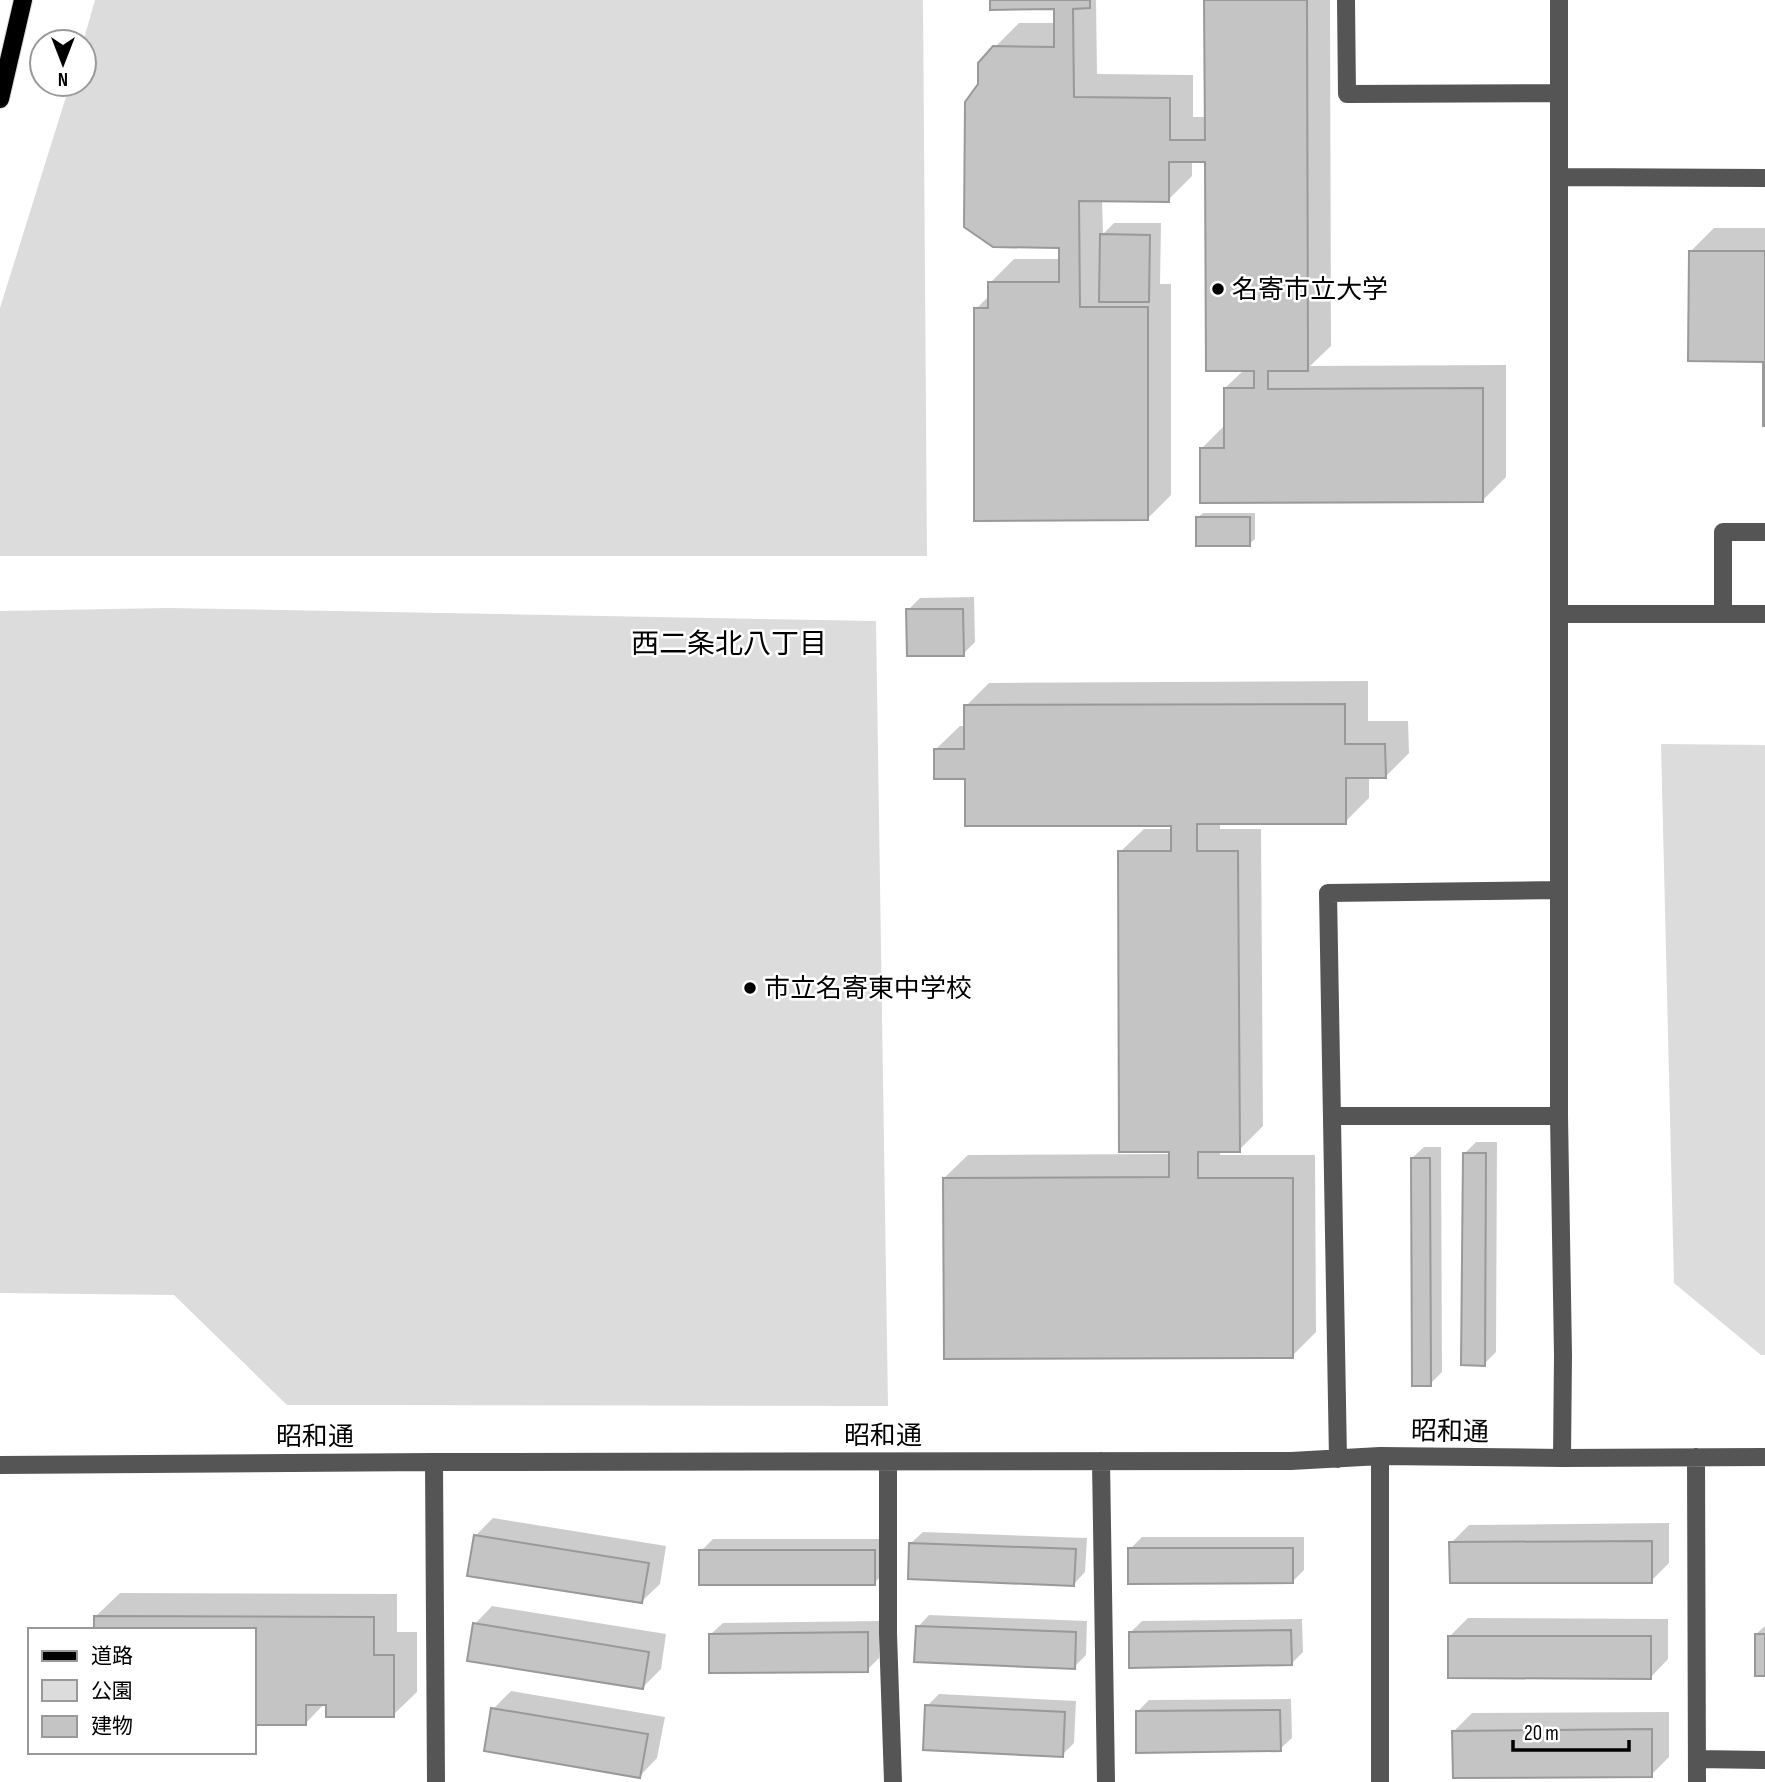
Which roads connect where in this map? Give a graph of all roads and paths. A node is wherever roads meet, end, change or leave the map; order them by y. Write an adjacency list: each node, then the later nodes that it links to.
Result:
1 (23, 0): 5 (main road)
2 (1346, 0): 4 (street)
3 (1559, 0): 4 (street)
4 (1558, 93): 6 (street)
5 (0, 99)
6 (1559, 177): 7 (street); 9 (street)
7 (1765, 178)
8 (1765, 532): 10 (street)
9 (1559, 614): 10 (street); 12 (street)
10 (1723, 614): 11 (street)
11 (1765, 614)
12 (1559, 890): 13 (street); 14 (street)
13 (1333, 1116): 14 (street); 19 (street)
14 (1559, 1116): 18 (street)
15 (1380, 1456): 18 (street, 昭和通); 19 (street, 昭和通); 29 (street)
16 (1696, 1457): 17 (street, 昭和通); 18 (street, 昭和通); 24 (street)
17 (1765, 1457)
18 (1562, 1458)
19 (1338, 1459): 20 (street, 昭和通)
20 (1101, 1461): 22 (street, 昭和通); 28 (street)
21 (433, 1462): 22 (street, 昭和通); 23 (street, 昭和通); 26 (street)
22 (888, 1462): 27 (street)
23 (0, 1465)
24 (1697, 1759): 25 (street); 30 (street)
25 (1765, 1760)
26 (436, 1782)
27 (893, 1782)
28 (1105, 1782)
29 (1380, 1782)
30 (1697, 1782)

